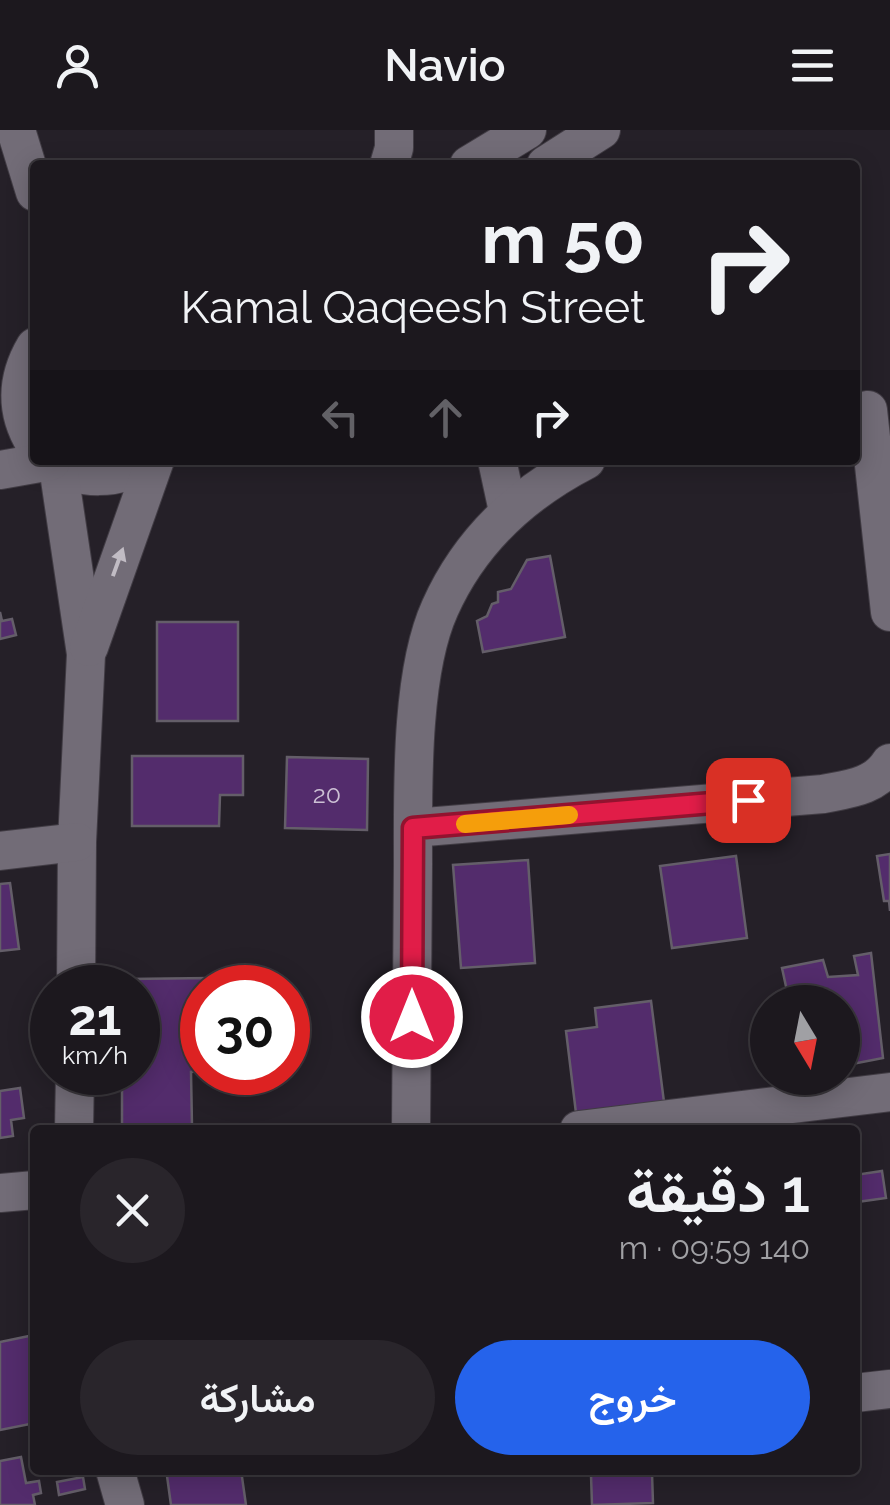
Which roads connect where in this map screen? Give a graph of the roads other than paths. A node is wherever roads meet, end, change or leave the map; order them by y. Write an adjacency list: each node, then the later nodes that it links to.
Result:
1 (16, 130): 8 (street)
2 (394, 130): 5 (street)
3 (527, 130): 6 (street)
4 (602, 130): 7 (street)
5 (390, 160)
6 (477, 160)
7 (554, 160)
8 (30, 176)
9 (20, 366): 11 (street)
10 (871, 410): 21 (street)
11 (30, 431)
12 (30, 462): 19 (street)
13 (49, 465): 22 (street)
14 (61, 465): 15 (street)
15 (143, 465)
16 (150, 465): 22 (street, one-way to 16)
17 (498, 465): 20 (street)
18 (577, 465): 20 (street)
19 (0, 470)
20 (508, 511): 24 (street)
21 (890, 612)
22 (86, 654): 25 (street)
23 (890, 763): 24 (street)
24 (413, 828): 31 (street)
25 (77, 842): 26 (street); 27 (street)
26 (0, 851)
27 (76, 965)
28 (890, 1092): 32 (street)
29 (74, 1095): 30 (street)
30 (74, 1125)
31 (411, 1125)
32 (620, 1125)
33 (30, 1191): 34 (street)
34 (0, 1194)
35 (890, 1389): 36 (street)
36 (860, 1392)
37 (116, 1475): 38 (street)
38 (125, 1505)

